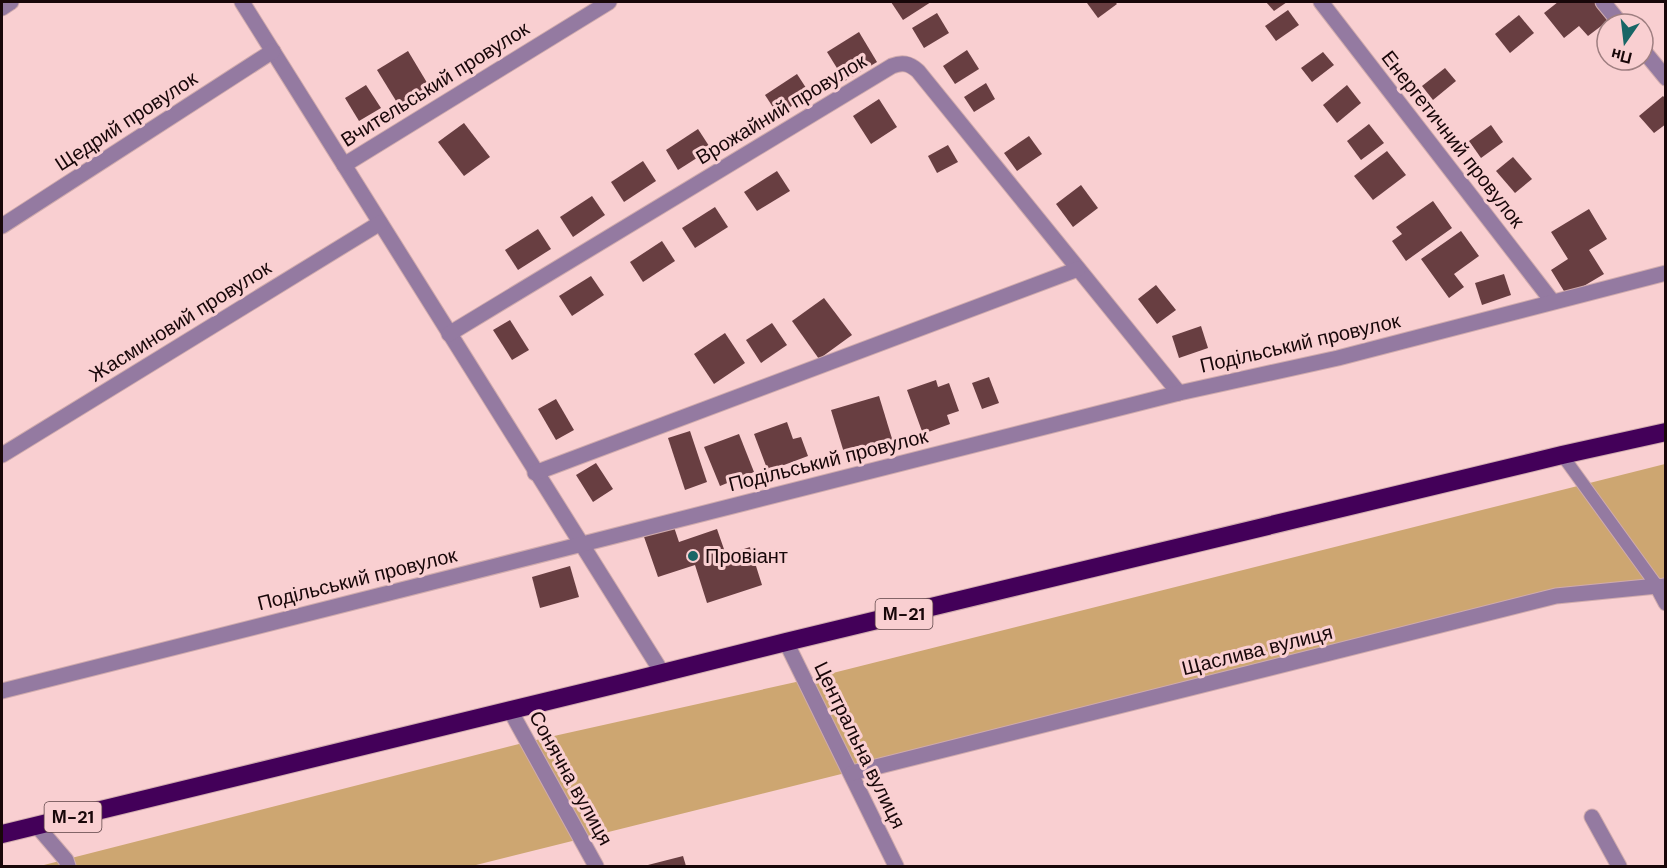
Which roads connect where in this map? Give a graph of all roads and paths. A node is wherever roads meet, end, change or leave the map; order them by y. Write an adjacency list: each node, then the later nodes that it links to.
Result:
1 (11, 2): 5 (street)
2 (242, 2): 6 (street)
3 (609, 2): 9 (street, Вчительський провулок)
4 (1321, 2): 14 (street, Енергетичний провулок)
5 (2, 8)
6 (273, 51): 9 (street); 11 (street, Щедрий провулок)
7 (1655, 65): 8 (street)
8 (1665, 78)
9 (344, 165): 10 (street)
10 (380, 223): 15 (street); 18 (street, Жасминовий провулок)
11 (2, 226)
12 (1078, 269): 15 (street, Врожайний провулок); 16 (street, Врожайний провулок); 20 (street)
13 (1665, 273): 14 (street, Подільський провулок)
14 (1552, 301): 16 (street, Подільський провулок)
15 (449, 334): 20 (street)
16 (1179, 393): 21 (street, Подільський провулок)
17 (1665, 432): 19 (highway, М-21)
18 (2, 455)
19 (1562, 455): 22 (lane); 24 (highway, М-21)
20 (535, 473): 21 (street)
21 (580, 544): 25 (street); 26 (street, Подільський провулок)
22 (1661, 585): 23 (street); 28 (street, Щаслива вулиця)
23 (1665, 603)
24 (786, 642): 25 (highway, М-21); 28 (street, Центральна вулиця)
25 (663, 674): 27 (highway, М-21)
26 (2, 691)
27 (510, 710): 30 (highway, М-21); 33 (street, Сонячна вулиця)
28 (852, 773): 34 (street, Центральна вулиця)
29 (1592, 818): 35 (street)
30 (37, 826): 31 (highway, М-21); 32 (street)
31 (2, 834)
32 (69, 867)
33 (596, 867)
34 (896, 867)
35 (1619, 867)

